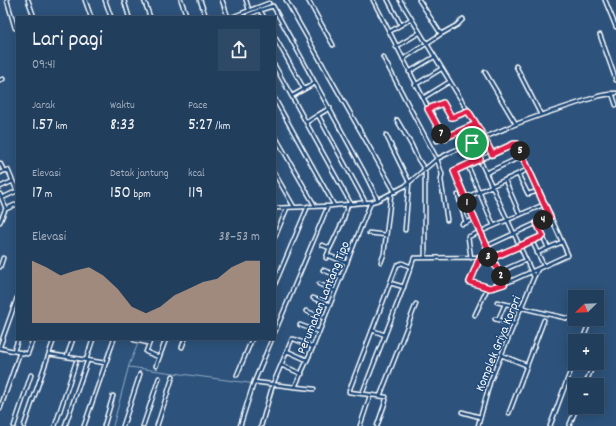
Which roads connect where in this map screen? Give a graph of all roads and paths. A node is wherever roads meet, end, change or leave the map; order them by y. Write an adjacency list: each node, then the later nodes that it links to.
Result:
1 (7, 0): 36 (street)
2 (28, 0): 21 (street)
3 (85, 0): 22 (street)
4 (105, 0): 23 (street)
5 (124, 0): 24 (street)
6 (144, 0): 25 (street)
7 (181, 0): 26 (street)
8 (200, 0): 27 (street)
9 (222, 0): 28 (street)
10 (246, 0): 19 (street)
11 (286, 0): 101 (street)
12 (308, 0): 43 (street)
13 (372, 0): 37 (street)
14 (388, 0): 34 (street)
15 (400, 0): 32 (street)
16 (419, 0): 39 (street)
17 (605, 0): 35 (street)
18 (269, 4): 19 (street); 20 (street); 55 (street)
19 (249, 10): 29 (street)
20 (260, 10): 30 (street); 31 (street)
21 (34, 16)
22 (91, 16)
23 (111, 16)
24 (130, 16)
25 (150, 16)
26 (187, 16)
27 (206, 16)
28 (228, 16)
29 (234, 16)
30 (248, 16)
31 (263, 16)
32 (411, 19): 34 (street); 38 (street)
33 (463, 19): 39 (street)
34 (401, 25): 37 (street)
35 (616, 27)
36 (16, 28)
37 (389, 32): 44 (street)
38 (420, 33): 42 (street); 44 (street)
39 (441, 34): 42 (street)
40 (600, 35): 53 (street)
41 (276, 39): 57 (street)
42 (427, 44): 46 (street); 47 (street)
43 (333, 46)
44 (396, 47): 47 (street)
45 (383, 57): 82 (street)
46 (434, 58): 50 (street); 51 (street)
47 (402, 59): 51 (street)
48 (516, 66): 68 (street)
49 (276, 68): 60 (street)
50 (442, 69): 54 (street); 56 (street)
51 (409, 72): 56 (street)
52 (485, 72): 72 (street)
53 (616, 80)
54 (449, 82): 61 (street); 66 (street)
55 (315, 83): 57 (street); 64 (street)
56 (416, 85): 61 (street)
57 (304, 89): 60 (street)
58 (612, 93): 59 (street); 63 (street); 68 (street)
59 (616, 93)
60 (292, 96): 70 (street)
61 (423, 98): 65 (street)
62 (276, 101): 114 (street)
63 (616, 105)
64 (330, 108): 67 (street); 108 (street)
65 (428, 109): 66 (street); 74 (street)
66 (468, 111): 71 (street)
67 (318, 115): 70 (street); 110 (street)
68 (541, 115): 72 (street)
69 (397, 120): 85 (street)
70 (307, 122): 112 (street)
71 (476, 124): 74 (street); 75 (street)
72 (516, 124): 75 (street)
73 (386, 135): 95 (street)
74 (444, 138): 77 (street)
75 (484, 138): 78 (street); 79 (street)
76 (276, 139): 116 (street)
77 (437, 142)
78 (472, 143): 81 (street); 82 (street)
79 (492, 154): 80 (street); 81 (street)
80 (523, 156): 86 (street); 89 (street)
81 (480, 159): 84 (street); 89 (street)
82 (437, 160): 85 (street); 125 (street)
83 (0, 163): 87 (street)
84 (466, 164): 102 (street); 107 (street)
85 (425, 170): 95 (street)
86 (529, 170): 91 (street); 100 (street)
87 (4, 171): 88 (street); 94 (street)
88 (0, 173)
89 (486, 173): 96 (street)
90 (425, 174): 147 (street)
91 (518, 174): 93 (street); 100 (street)
92 (276, 176): 119 (street)
93 (505, 180): 96 (street); 122 (street)
94 (13, 181): 97 (street); 98 (street)
95 (409, 182): 101 (street); 132 (street)
96 (492, 186): 102 (street); 126 (street)
97 (0, 187)
98 (16, 188)
99 (16, 191): 106 (street)
100 (538, 191): 113 (street)
101 (395, 192): 104 (street)
102 (478, 192): 107 (street); 131 (street)
103 (0, 194): 106 (street)
104 (391, 194): 108 (street); 137 (street)
105 (458, 195): 128 (street)
106 (2, 198): 111 (street)
107 (465, 198): 124 (street)
108 (378, 200): 109 (street)
109 (371, 202): 110 (street); 154 (street, Perumahan Lantang Tipo)
110 (366, 203): 112 (street)
111 (16, 204)
112 (350, 204): 114 (street); 141 (street)
113 (545, 204): 122 (street); 123 (street)
114 (334, 205): 117 (street)
115 (308, 206): 116 (street); 119 (street); 164 (street)
116 (315, 206): 117 (street)
117 (328, 206): 184 (street)
118 (288, 207): 119 (street); 120 (street); 136 (street)
119 (294, 207)
120 (276, 208)
121 (5, 210): 127 (street)
122 (520, 215): 126 (street)
123 (550, 217): 129 (street); 140 (street)
124 (475, 219): 128 (street); 133 (street)
125 (447, 220)
126 (507, 221): 131 (street); 135 (street)
127 (0, 222)
128 (466, 222): 130 (street)
129 (537, 223): 135 (street); 138 (street)
130 (462, 224)
131 (494, 226): 133 (street)
132 (405, 230)
133 (481, 232): 142 (street); 150 (street)
134 (369, 233): 137 (street)
135 (513, 234): 142 (street); 143 (street)
136 (276, 235)
137 (386, 235): 153 (street)
138 (543, 236): 139 (street); 144 (street)
139 (532, 241): 143 (street); 146 (street)
140 (562, 242): 144 (street); 155 (street)
141 (322, 245)
142 (487, 246): 151 (street)
143 (519, 247): 151 (street); 152 (street)
144 (548, 248): 146 (street)
145 (329, 250): 154 (street)
146 (537, 253): 155 (street)
147 (425, 256): 150 (street); 157 (street)
148 (480, 257): 150 (street); 151 (street); 169 (street)
149 (3, 258): 156 (street)
150 (471, 258)
151 (492, 258): 160 (street)
152 (526, 260): 160 (street); 161 (street)
153 (381, 262)
154 (347, 263): 163 (street, Perumahan Lantang Tipo)
155 (544, 266): 158 (street)
156 (0, 267)
157 (411, 267): 165 (street); 168 (street)
158 (538, 269): 161 (street); 162 (street, Komplek Griya Korpri)
159 (323, 270): 163 (street)
160 (499, 272): 167 (street)
161 (532, 272): 162 (street); 167 (street)
162 (534, 276): 177 (street, Komplek Griya Korpri)
163 (341, 277): 170 (street, Perumahan Lantang Tipo)
164 (276, 282)
165 (390, 283): 168 (street); 185 (street)
166 (319, 284): 170 (street)
167 (504, 284): 169 (street)
168 (404, 287): 188 (street)
169 (488, 287): 179 (street)
170 (336, 291): 176 (street, Perumahan Lantang Tipo)
171 (313, 298): 176 (street)
172 (16, 301): 202 (street)
173 (497, 302): 175 (street)
174 (416, 304): 233 (street)
175 (506, 304): 177 (street); 182 (street)
176 (330, 305): 180 (street, Perumahan Lantang Tipo)
177 (521, 308): 182 (street, Komplek Griya Korpri); 187 (street)
178 (306, 311): 180 (street)
179 (474, 315)
180 (324, 318): 186 (street, Perumahan Lantang Tipo)
181 (544, 320): 216 (street)
182 (514, 324): 209 (street, Komplek Griya Korpri)
183 (300, 325): 186 (street)
184 (276, 330)
185 (372, 330): 188 (street); 230 (street)
186 (319, 332): 204 (street, Perumahan Lantang Tipo)
187 (585, 334)
188 (385, 335): 230 (street)
189 (18, 340): 205 (street)
190 (33, 340): 207 (street)
191 (54, 340): 208 (street)
192 (74, 340): 210 (street)
193 (93, 340): 213 (street)
194 (114, 340): 215 (street)
195 (134, 340): 201 (street)
196 (150, 340): 201 (street)
197 (166, 340): 211 (street)
198 (185, 340): 203 (street)
199 (252, 340): 223 (street)
200 (272, 340): 226 (street)
201 (149, 343): 211 (street)
202 (0, 347): 205 (street)
203 (182, 347)
204 (313, 347): 206 (street); 212 (street, Perumahan Lantang Tipo)
205 (14, 350): 207 (street)
206 (287, 351): 212 (street); 217 (street)
207 (20, 352): 234 (street)
208 (49, 354): 210 (street); 240 (street)
209 (501, 355): 216 (street); 238 (street, Komplek Griya Korpri)
210 (67, 356): 213 (street)
211 (159, 356): 218 (street)
212 (307, 360): 221 (street, Perumahan Lantang Tipo)
213 (86, 361): 215 (street); 242 (street)
214 (76, 362): 241 (street)
215 (105, 363): 243 (street)
216 (526, 364): 236 (street)
217 (282, 365): 221 (street); 227 (street)
218 (156, 366)
219 (571, 370): 253 (street)
220 (140, 374): 245 (street)
221 (302, 374): 228 (street, Perumahan Lantang Tipo)
222 (31, 375): 239 (street)
223 (237, 375)
224 (173, 376): 247 (street)
225 (159, 378): 246 (street)
226 (253, 383): 227 (street); 248 (street)
227 (273, 384): 228 (street); 249 (street)
228 (295, 387): 229 (street)
229 (314, 389)
230 (362, 394): 232 (street)
231 (113, 396): 244 (street)
232 (370, 396): 233 (street); 250 (street)
233 (380, 396): 251 (street)
234 (0, 409)
235 (462, 412): 238 (street)
236 (509, 413)
237 (573, 414): 254 (street)
238 (480, 417): 252 (street, Komplek Griya Korpri)
239 (14, 426)
240 (24, 426)
241 (55, 426)
242 (65, 426)
243 (84, 426)
244 (104, 426)
245 (123, 426)
246 (143, 426)
247 (157, 426)
248 (240, 426)
249 (261, 426)
250 (360, 426)
251 (377, 426)
252 (478, 426)
253 (550, 426)
254 (569, 426)

